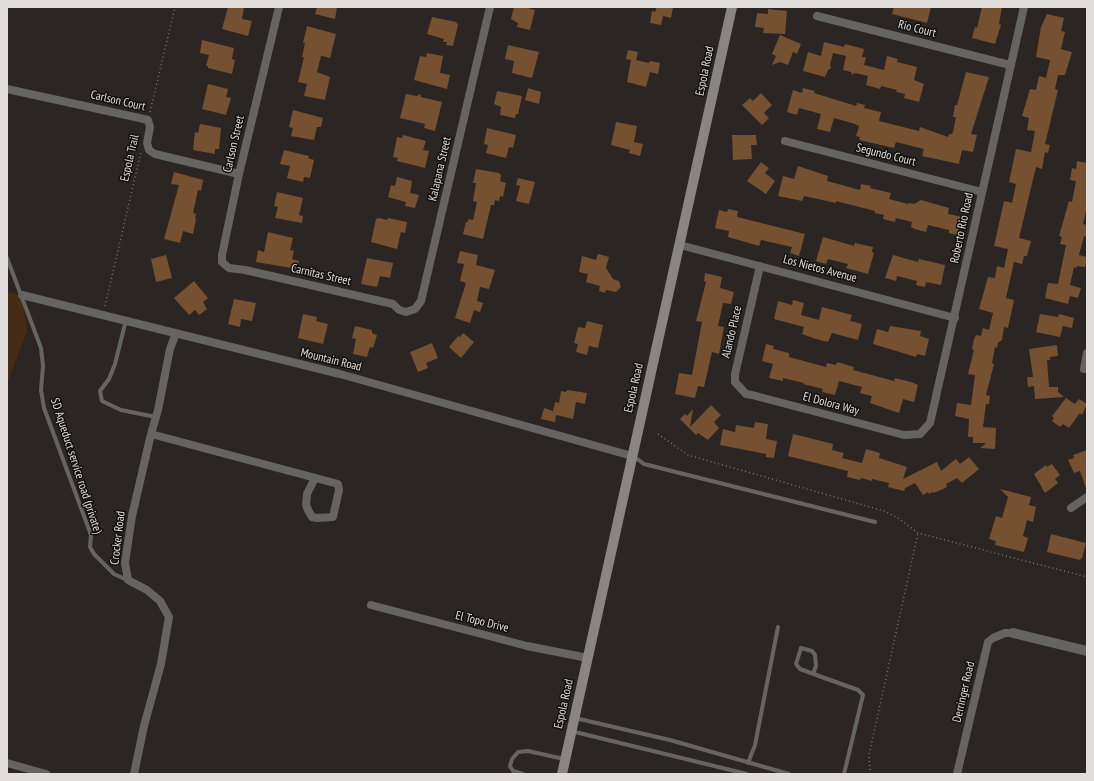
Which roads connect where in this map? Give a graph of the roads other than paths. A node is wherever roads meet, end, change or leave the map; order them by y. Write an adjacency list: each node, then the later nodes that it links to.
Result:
1 (279, 7): 9 (street, Carlson Street)
2 (490, 7): 16 (street, Kalapana Street)
3 (732, 7): 11 (main road, Espola Road)
4 (1024, 7): 6 (street, Roberto Rio Road)
5 (817, 16): 6 (street, Rio Court)
6 (1010, 65): 10 (street, Roberto Rio Road)
7 (7, 89): 9 (street, Carlson Court)
8 (784, 141): 10 (street, Segundo Court)
9 (239, 174): 14 (street, Carlson Street)
10 (982, 192): 17 (street, Roberto Rio Road)
11 (680, 245): 13 (street, Los Nietos Avenue); 26 (main road, Espola Road)
12 (7, 258): 15 (lane, SD Aqueduct service road (private))
13 (760, 266): 17 (street, Los Nietos Avenue); 22 (street, Alando Place)
14 (245, 270): 16 (street, Carnitas Street)
15 (22, 295): 18 (street, Mountain Road); 31 (lane, SD Aqueduct service road (private))
16 (393, 304)
17 (955, 318): 25 (street, Roberto Rio Road)
18 (126, 320): 19 (street, Mountain Road); 23 (lane)
19 (176, 333): 23 (street, Crocker Road); 26 (street, Mountain Road)
20 (1087, 353): 21 (street)
21 (1084, 369)
22 (752, 396): 25 (street, El Dolora Way)
23 (156, 417): 24 (street, Crocker Road)
24 (150, 434): 27 (street); 31 (street, Crocker Road)
25 (904, 436)
26 (632, 456): 30 (lane); 36 (main road, Espola Road)
27 (315, 478): 27 (street)
28 (1087, 497): 29 (street)
29 (1071, 508)
30 (875, 522)
31 (128, 580): 45 (street, Crocker Road)
32 (371, 605): 36 (street, El Topo Drive)
33 (778, 627): 42 (lane)
34 (1013, 633): 35 (street); 51 (street, Derringer Road)
35 (1087, 651)
36 (588, 658): 38 (main road, Espola Road)
37 (813, 674): 37 (lane); 50 (lane)
38 (574, 718): 39 (main road, Espola Road); 42 (lane)
39 (571, 731): 40 (main road, Espola Road); 48 (lane)
40 (565, 760): 46 (lane); 47 (main road, Espola Road)
41 (7, 763): 43 (street)
42 (748, 763): 49 (lane)
43 (37, 773): 44 (street)
44 (46, 774)
45 (134, 774)
46 (522, 774)
47 (562, 774)
48 (747, 774)
49 (789, 774)
50 (844, 774)
51 (958, 774)

